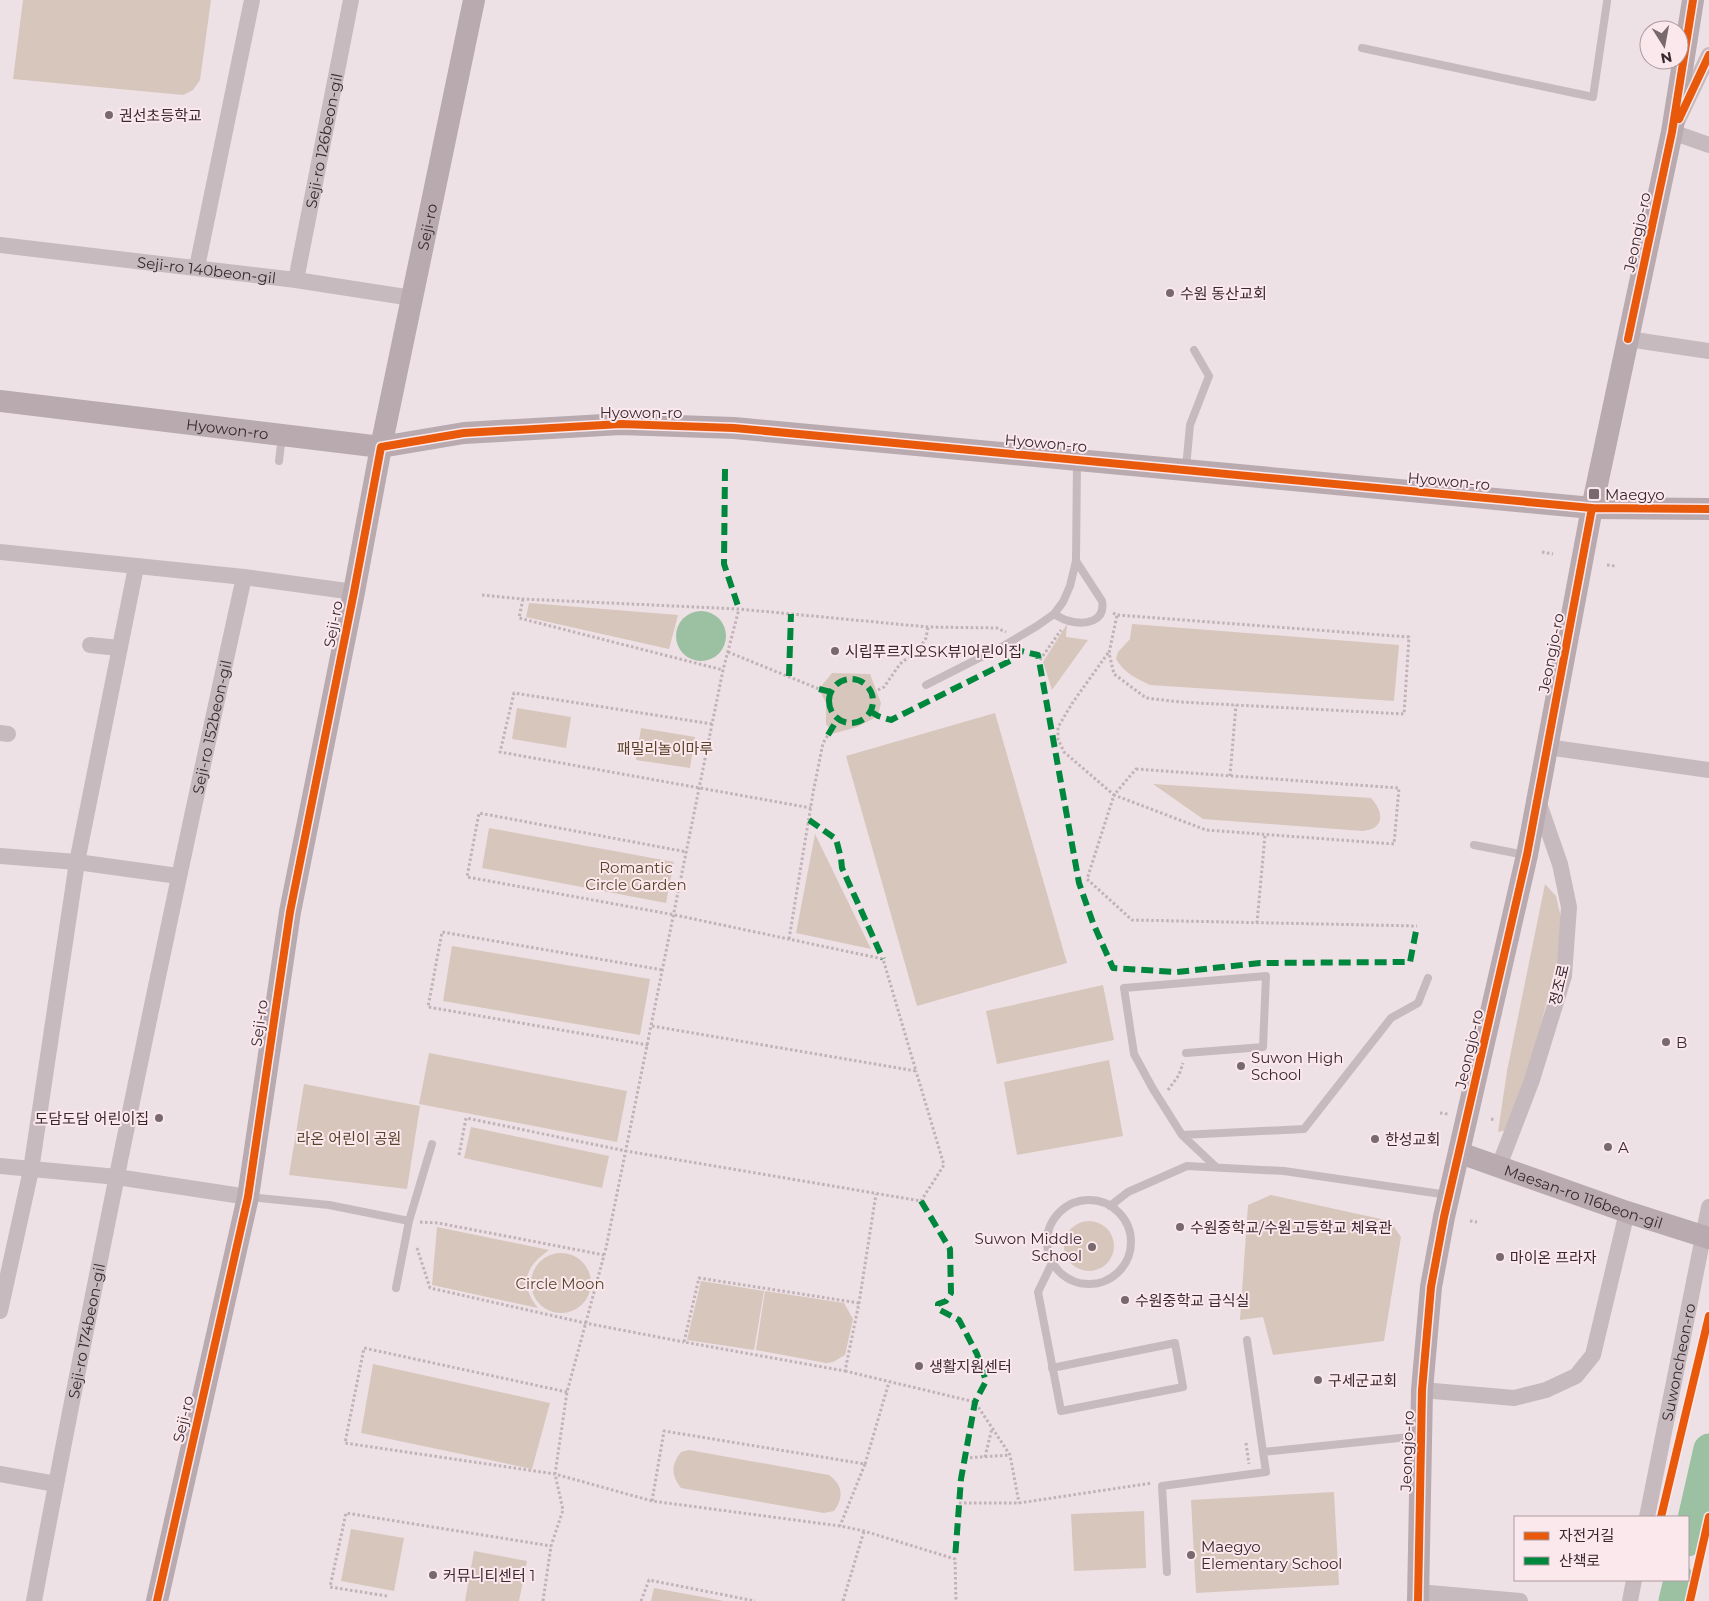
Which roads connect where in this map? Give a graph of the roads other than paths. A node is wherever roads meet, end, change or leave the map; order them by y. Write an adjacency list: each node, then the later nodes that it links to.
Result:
1 (252, 0): 11 (street)
2 (351, 0): 12 (street, Seji-ro 126beon-gil)
3 (474, 0): 13 (street, Seji-ro)
4 (1693, 0): 8 (street, Jeongjo-ro)
5 (1604, 1): 6 (lane)
6 (1362, 48)
7 (1709, 55): 8 (street, Jeongjo-ro)
8 (1672, 132): 9 (street); 14 (street, Jeongjo-ro)
9 (1709, 145)
10 (0, 245): 11 (street, Seji-ro 140beon-gil)
11 (197, 267): 12 (street, Seji-ro 140beon-gil)
12 (296, 280): 13 (street, Seji-ro 140beon-gil)
13 (412, 298): 19 (street, Seji-ro)
14 (1628, 339): 16 (street); 23 (street, Jeongjo-ro)
15 (1194, 350): 22 (lane)
16 (1709, 351)
17 (0, 401): 18 (street, Hyowon-ro)
18 (282, 435): 19 (street, Hyowon-ro); 21 (lane)
19 (381, 447): 20 (street, Hyowon-ro); 29 (street, Seji-ro)
20 (1076, 460): 22 (street, Hyowon-ro); 26 (lane)
21 (279, 462)
22 (1186, 470): 23 (street, Hyowon-ro)
23 (1592, 508): 24 (street, Hyowon-ro); 34 (street, Jeongjo-ro)
24 (1709, 509)
25 (0, 552): 27 (street)
26 (1076, 561): 30 (lane); 30 (lane)
27 (136, 567): 28 (street); 32 (street)
28 (244, 577): 29 (street); 41 (street, Seji-ro 152beon-gil)
29 (354, 592): 53 (street, Seji-ro)
30 (1054, 614): 33 (lane)
31 (90, 645): 32 (street)
32 (119, 648): 40 (street)
33 (926, 685)
34 (1547, 747): 35 (street); 36 (street, Jeongjo-ro)
35 (1709, 770)
36 (1538, 799): 38 (street, Jeongjo-ro); 48 (street, 정조로)
37 (1474, 846): 38 (lane)
38 (1527, 855): 46 (street, Jeongjo-ro)
39 (0, 856): 40 (street)
40 (77, 862): 41 (street); 50 (street)
41 (178, 876): 51 (street, Seji-ro 174beon-gil)
42 (1428, 978): 44 (lane)
43 (1186, 1053): 44 (lane)
44 (1182, 1134): 49 (lane)
45 (432, 1144): 57 (lane)
46 (1460, 1153): 48 (street, Maesan-ro 116beon-gil); 52 (street, Jeongjo-ro)
47 (0, 1166): 50 (street)
48 (1499, 1166): 56 (street, Maesan-ro 116beon-gil)
49 (1216, 1167): 52 (lane); 54 (lane)
50 (31, 1170): 51 (street); 61 (street)
51 (117, 1177): 53 (street); 68 (street, Seji-ro 174beon-gil)
52 (1450, 1195): 64 (street, Jeongjo-ro)
53 (248, 1196): 57 (lane); 74 (street, Seji-ro)
54 (1110, 1206): 59 (lane); 59 (lane)
55 (1709, 1207): 58 (street, Suwoncheon-ro)
56 (1627, 1212): 58 (street, Maesan-ro 116beon-gil); 64 (street, Jeongjo-ro)
57 (409, 1221): 60 (lane)
58 (1706, 1238): 69 (street, Suwoncheon-ro)
59 (1052, 1263): 63 (lane)
60 (396, 1288)
61 (0, 1311)
62 (1247, 1340): 66 (lane)
63 (1052, 1368): 63 (lane)
64 (1422, 1390): 65 (street, Jeongjo-ro)
65 (1421, 1436): 66 (lane); 72 (street, Jeongjo-ro)
66 (1264, 1452): 70 (lane)
67 (0, 1474): 68 (street)
68 (56, 1484): 73 (street, Seji-ro 174beon-gil)
69 (1647, 1516)
70 (1167, 1572)
71 (1634, 1581): 76 (street)
72 (1418, 1597): 75 (street, Jeongjo-ro)
73 (34, 1601)
74 (157, 1601)
75 (1520, 1601)
76 (1630, 1601)

